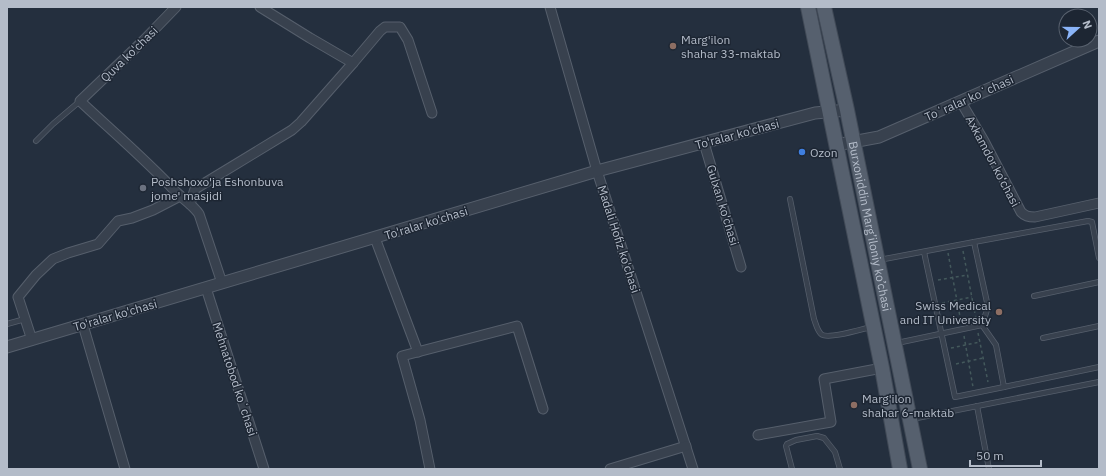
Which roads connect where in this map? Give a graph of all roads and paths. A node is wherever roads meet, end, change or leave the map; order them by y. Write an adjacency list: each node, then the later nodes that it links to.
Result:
1 (176, 7): 8 (street, Quva ko'chasi)
2 (260, 7): 7 (street)
3 (550, 7): 17 (street, Madali Hofiz ko'chasi)
4 (808, 7): 11 (main road, Burxoniddin Marg’iloniy ko’chasi)
5 (824, 7): 10 (main road, Burxoniddin Marg’iloniy ko’chasi)
6 (1099, 41): 9 (street, Toʻralar koʻchasi)
7 (353, 63): 12 (street); 21 (street)
8 (80, 101): 13 (lane); 18 (street)
9 (961, 102): 14 (street, Toʻralar koʻchasi); 20 (street, Axkamdor ko‘chasi)
10 (847, 110): 11 (street, To'ralar ko'chasi); 14 (main road, Burxoniddin Marg’iloniy ko’chasi)
11 (829, 112): 15 (street, To'ralar ko'chasi); 16 (main road, Burxoniddin Marg’iloniy ko’chasi)
12 (432, 113)
13 (36, 141)
14 (853, 142): 16 (street, Toʻralar koʻchasi); 28 (main road, Burxoniddin Marg’iloniy ko’chasi)
15 (704, 143): 17 (street, To'ralar ko'chasi); 29 (street, Gulxan ko'chasi)
16 (836, 145): 43 (main road, Burxoniddin Marg’iloniy ko’chasi)
17 (597, 171): 22 (street, To'ralar ko'chasi); 69 (street, Madali Hofiz ko'chasi)
18 (180, 196): 21 (street); 40 (street)
19 (790, 199): 43 (lane)
20 (1099, 203)
21 (190, 204): 34 (street)
22 (375, 238): 34 (street, To'ralar ko'chasi); 55 (street)
23 (974, 242): 24 (lane); 27 (lane); 44 (lane)
24 (962, 245): 25 (lane); 30 (path)
25 (947, 248): 26 (lane); 31 (path)
26 (924, 252): 28 (lane); 32 (lane)
27 (1099, 258)
28 (878, 261): 51 (main road, Burxoniddin Marg’iloniy ko’chasi)
29 (741, 266)
30 (967, 275): 31 (path); 37 (path)
31 (952, 278): 32 (path); 38 (path)
32 (930, 282): 39 (lane)
33 (1099, 282): 36 (lane)
34 (222, 283): 35 (street, To'ralar ko'chasi)
35 (206, 288): 42 (street, To'ralar ko'chasi); 71 (street, Mehnatobod koʻchasi)
36 (1034, 296)
37 (972, 297): 38 (path); 44 (path)
38 (957, 300): 39 (path); 46 (path)
39 (935, 304): 47 (lane)
40 (25, 319): 41 (lane); 49 (street)
41 (7, 324)
42 (83, 325): 49 (street, To'ralar ko'chasi); 70 (street)
43 (873, 326): 60 (main road, Burxoniddin Marg’iloniy ko’chasi)
44 (979, 326): 46 (lane); 50 (path); 62 (lane)
45 (1099, 326): 48 (lane)
46 (962, 329): 47 (lane); 52 (path)
47 (941, 334): 51 (lane); 54 (lane)
48 (1043, 338)
49 (32, 340): 53 (street, To'ralar ko'chasi)
50 (980, 342): 52 (path); 56 (path)
51 (895, 343): 67 (main road, Burxoniddin Marg’iloniy ko’chasi)
52 (965, 345): 54 (path); 57 (path)
53 (7, 347)
54 (944, 349): 58 (lane)
55 (418, 352): 66 (street); 72 (street)
56 (983, 358): 57 (path); 63 (path)
57 (968, 361): 58 (path); 64 (path)
58 (948, 365): 64 (lane)
59 (1099, 367): 62 (lane)
60 (882, 368): 68 (street); 77 (main road, Burxoniddin Marg’iloniy ko’chasi)
61 (1099, 382): 65 (lane)
62 (1004, 387): 63 (lane)
63 (990, 390): 64 (lane)
64 (975, 393)
65 (977, 406): 67 (lane); 79 (lane)
66 (543, 409)
67 (910, 419): 78 (main road, Burxoniddin Marg’iloniy ko’chasi)
68 (758, 435)
69 (686, 446): 73 (street); 74 (street, Madali Hofiz ko'chasi)
70 (124, 469)
71 (264, 469)
72 (430, 469)
73 (610, 469)
74 (693, 469)
75 (792, 469): 76 (lane)
76 (840, 469)
77 (900, 469)
78 (920, 469)
79 (989, 469)

